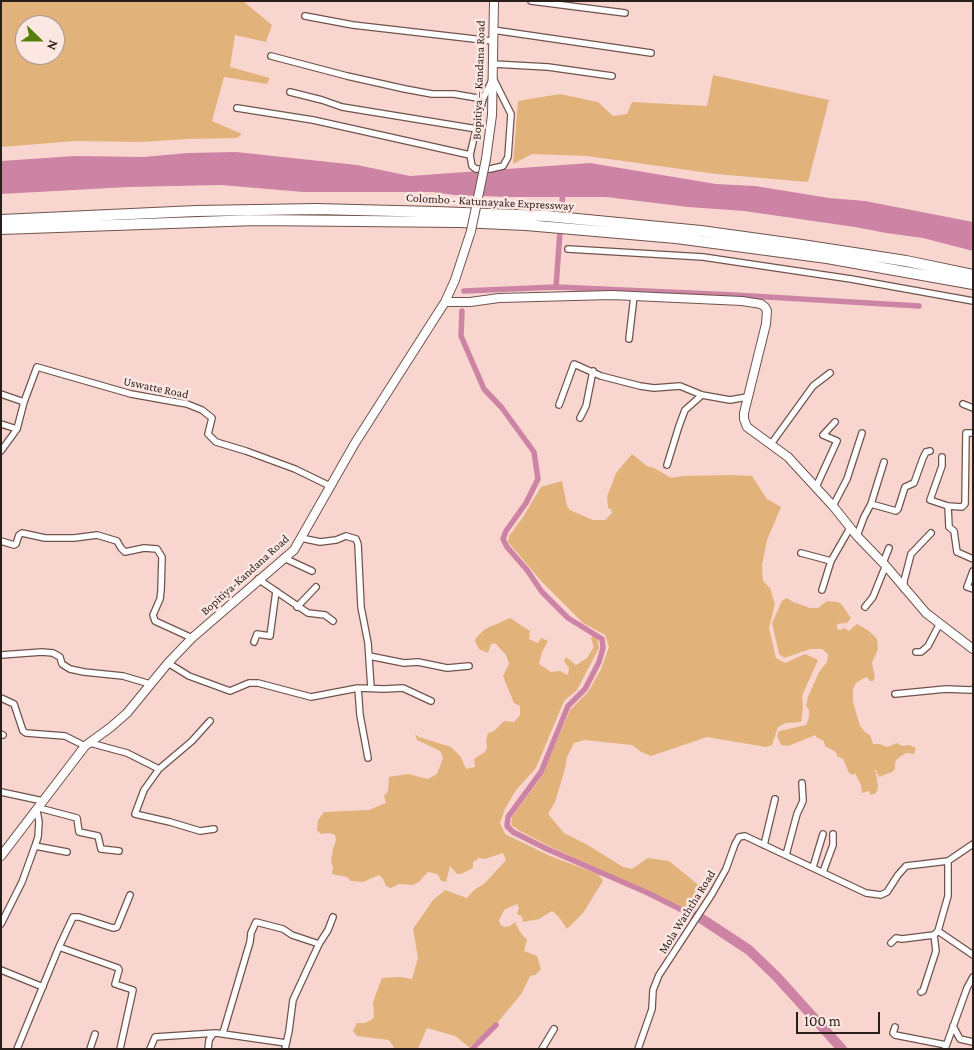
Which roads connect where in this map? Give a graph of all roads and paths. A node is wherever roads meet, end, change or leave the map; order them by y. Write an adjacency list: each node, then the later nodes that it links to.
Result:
1 (494, 1): 5 (street, Bopitiya – Kandana Road)
2 (531, 1): 3 (street)
3 (625, 13)
4 (305, 16): 6 (street)
5 (493, 30): 6 (street, Bopitiya – Kandana Road); 7 (street)
6 (492, 41): 9 (street, Bopitiya – Kandana Road)
7 (651, 53)
8 (271, 56): 13 (street)
9 (493, 64): 10 (street); 11 (street, Bopitiya – Kandana Road)
10 (612, 76)
11 (493, 78): 13 (street); 16 (street); 17 (street, Bopitiya – Kandana Road)
12 (290, 92): 15 (street)
13 (483, 99): 15 (street)
14 (237, 108): 16 (street)
15 (477, 129): 16 (street)
16 (470, 155)
17 (486, 159): 26 (street, Bopitiya-Kandana Road, bridge)
18 (1, 220): 19 (highway, Colombo - Katunayake Expressway)
19 (561, 223): 20 (highway, Colombo - Katunayake Expressway); 22 (highway, Colombo - Katunayake Expressway); 23 (highway, Colombo - Katunayake Expressway)
20 (1, 229)
21 (568, 250): 25 (street)
22 (973, 275)
23 (973, 284)
24 (634, 296): 26 (street); 27 (street); 32 (street)
25 (973, 301)
26 (445, 302): 49 (street, Bopitiya-Kandana Road)
27 (629, 339)
28 (593, 371): 31 (street); 35 (street); 37 (street)
29 (830, 373): 43 (street)
30 (1, 394): 33 (street)
31 (702, 395): 32 (street); 48 (street)
32 (747, 397): 43 (street)
33 (24, 402): 40 (street, Uswatte Road); 49 (street, Uswatte Road)
34 (963, 404): 36 (street)
35 (559, 405)
36 (973, 408)
37 (580, 418)
38 (835, 422): 50 (street)
39 (1, 424): 40 (street)
40 (17, 429): 44 (street, Uswatte Road)
41 (862, 433): 52 (street)
42 (973, 433): 53 (street)
43 (770, 444): 50 (street)
44 (1, 451)
45 (930, 451): 51 (street)
46 (942, 457): 53 (street)
47 (884, 462): 51 (street)
48 (667, 466)
49 (330, 486): 57 (street, Bopitiya-Kandana Road)
50 (816, 487): 52 (street)
51 (871, 504): 56 (street)
52 (833, 506): 54 (street)
53 (948, 506): 62 (street)
54 (850, 528): 56 (street); 63 (street)
55 (931, 533): 69 (street)
56 (857, 536): 64 (street)
57 (301, 538): 61 (street, Bopitiya-Kandana Road); 82 (street)
58 (1, 541): 77 (street)
59 (889, 548): 64 (street)
60 (801, 553): 63 (street)
61 (284, 558): 65 (street); 67 (street, Bopitiya-Kandana Road)
62 (973, 559)
63 (831, 561): 71 (street)
64 (884, 565): 69 (street); 74 (street)
65 (312, 571)
66 (973, 571): 70 (street)
67 (258, 580): 72 (street); 77 (street, Bopitiya-Kandana Road)
68 (316, 587): 73 (street)
69 (904, 589): 76 (street)
70 (973, 589)
71 (822, 590)
72 (276, 591): 73 (street); 78 (street)
73 (297, 607): 75 (street)
74 (865, 607)
75 (333, 622)
76 (940, 625): 79 (street); 80 (street)
77 (192, 638): 83 (street, Bopitiya-Kandana Road)
78 (254, 642)
79 (973, 649)
80 (916, 652)
81 (1, 655): 85 (street)
82 (369, 656): 84 (street); 87 (street)
83 (168, 663): 85 (street, Bopitiya-Kandana Road); 86 (street)
84 (469, 666)
85 (150, 684): 93 (street, Bopitiya-Kandana Road)
86 (358, 688): 87 (street); 94 (street)
87 (370, 688): 91 (street)
88 (973, 689): 89 (street)
89 (895, 694)
90 (1, 698): 93 (street)
91 (431, 701)
92 (210, 720): 95 (street)
93 (88, 745): 95 (street); 99 (street, Bopitiya-Kandana Road)
94 (368, 758)
95 (158, 769): 100 (street)
96 (802, 783): 108 (street)
97 (1, 792): 99 (street)
98 (774, 799): 104 (street)
99 (40, 807): 105 (street); 107 (street); 109 (street, Bopitiya-Kandana Road)
100 (214, 829)
101 (822, 834): 111 (street)
102 (833, 834): 112 (street)
103 (973, 844): 110 (street)
104 (764, 845): 108 (street, Mola Waththa Road); 140 (street, Mola Waththa Road)
105 (35, 846): 106 (street); 115 (street)
106 (67, 852)
107 (119, 852)
108 (786, 855): 111 (street, Mola Waththa Road)
109 (1, 856)
110 (948, 861): 112 (street, Mola Waththa Road); 116 (street)
111 (813, 867): 112 (street, Mola Waththa Road)
112 (823, 872)
113 (130, 895): 119 (street)
114 (333, 917): 118 (street)
115 (1, 924)
116 (936, 933): 117 (street); 120 (street); 124 (street)
117 (892, 943)
118 (319, 944): 128 (street); 132 (street)
119 (58, 947): 123 (street); 136 (street)
120 (973, 955)
121 (1, 970): 123 (street)
122 (973, 977): 125 (street)
123 (43, 988): 134 (street)
124 (921, 992)
125 (953, 1026): 131 (street); 133 (street)
126 (895, 1027): 133 (street)
127 (554, 1029): 139 (street)
128 (223, 1033): 130 (street); 132 (street)
129 (95, 1034): 135 (street)
130 (213, 1034): 137 (street); 138 (street)
131 (973, 1042)
132 (285, 1046)
133 (946, 1047)
134 (17, 1049)
135 (90, 1049)
136 (120, 1049)
137 (150, 1049)
138 (208, 1049)
139 (542, 1049)
140 (638, 1049)

